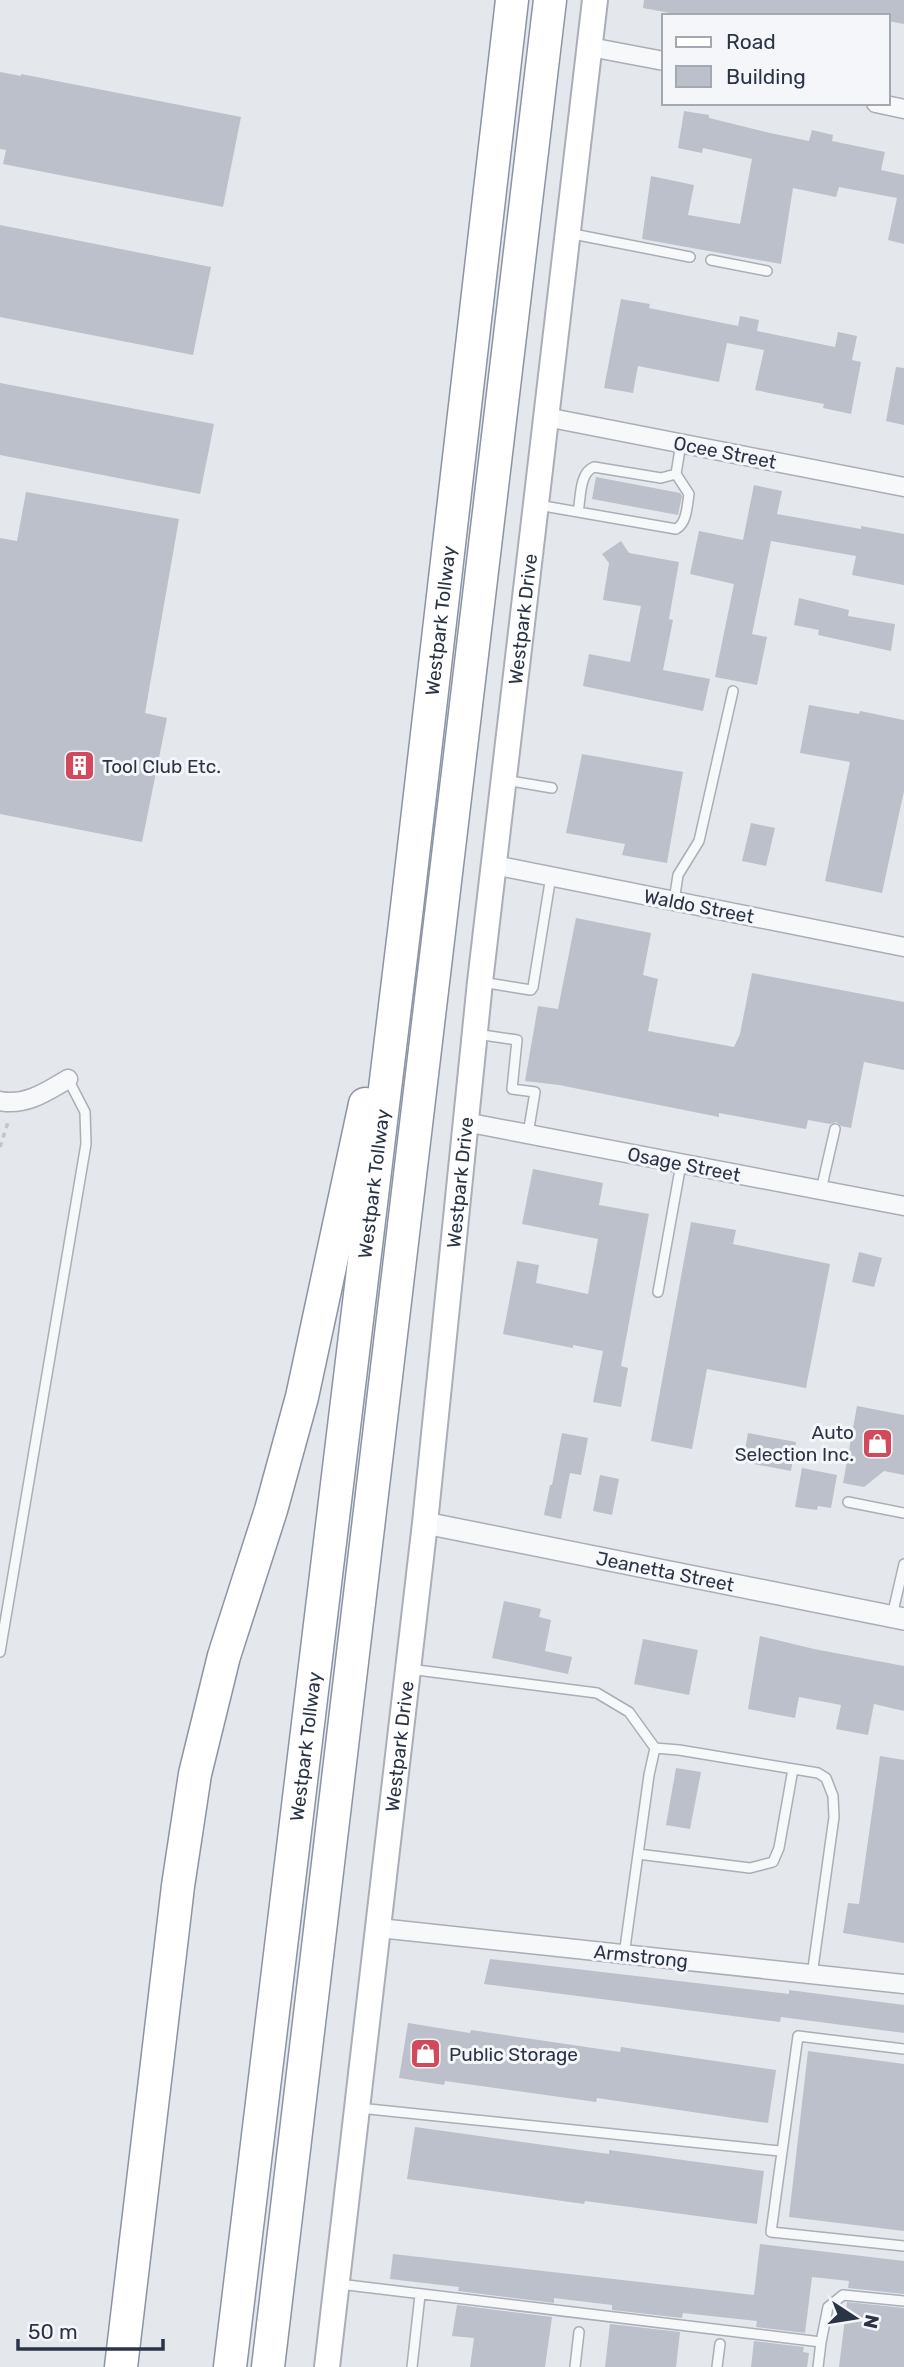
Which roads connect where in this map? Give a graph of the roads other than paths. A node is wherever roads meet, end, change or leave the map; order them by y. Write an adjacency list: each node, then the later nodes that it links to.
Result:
1 (512, 0): 24 (highway, Westpark Tollway)
2 (550, 0): 63 (highway, Westpark Tollway)
3 (595, 0): 4 (main road, Westpark Drive)
4 (590, 47): 5 (street); 8 (main road, Westpark Drive)
5 (662, 61)
6 (885, 105): 7 (street)
7 (904, 109)
8 (568, 233): 9 (lane); 12 (main road, Westpark Drive)
9 (690, 257)
10 (710, 260): 11 (lane)
11 (767, 271)
12 (547, 417): 13 (street, Ocee Street); 16 (main road, Westpark Drive)
13 (681, 443): 14 (lane); 15 (street, Ocee Street)
14 (676, 474): 17 (lane); 17 (lane)
15 (904, 487)
16 (536, 505): 17 (lane); 19 (main road, Westpark Drive)
17 (578, 512)
18 (733, 691): 23 (lane)
19 (504, 780): 20 (lane); 21 (main road, Westpark Drive)
20 (552, 788)
21 (494, 864): 22 (street, Waldo Street); 26 (main road, Westpark Drive)
22 (551, 876): 23 (street, Waldo Street); 26 (lane)
23 (674, 901): 25 (street, Waldo Street)
24 (407, 907): 61 (highway); 62 (highway, Westpark Tollway)
25 (904, 946)
26 (481, 982): 27 (main road, Westpark Drive)
27 (475, 1034): 30 (main road, Westpark Drive); 32 (lane)
28 (68, 1079): 29 (street); 42 (lane)
29 (7, 1102)
30 (465, 1122): 32 (street, Osage Street); 39 (main road, Westpark Drive)
31 (835, 1129): 34 (lane)
32 (528, 1134): 33 (street, Osage Street)
33 (681, 1164): 34 (street, Osage Street); 36 (lane)
34 (821, 1190): 35 (street, Osage Street)
35 (904, 1206)
36 (658, 1292)
37 (848, 1502): 38 (lane)
38 (904, 1513)
39 (425, 1523): 41 (street, Jeanetta Street); 43 (main road, Westpark Drive)
40 (904, 1564): 41 (lane)
41 (898, 1618)
42 (0, 1652)
43 (408, 1669): 44 (lane); 47 (main road, Westpark Drive)
44 (655, 1748): 45 (lane); 46 (lane)
45 (793, 1769): 46 (lane); 49 (lane)
46 (638, 1854): 48 (lane)
47 (379, 1928): 48 (street, Armstrong); 52 (main road, Westpark Drive)
48 (624, 1955): 49 (street, Armstrong)
49 (812, 1975): 50 (street, Armstrong)
50 (904, 1984)
51 (904, 2049): 53 (lane)
52 (358, 2107): 53 (lane); 55 (main road, Westpark Drive)
53 (780, 2151): 54 (lane)
54 (904, 2246)
55 (337, 2284): 56 (lane); 64 (main road, Westpark Drive)
56 (420, 2295): 59 (lane); 65 (lane)
57 (904, 2301): 59 (lane)
58 (579, 2332): 66 (lane)
59 (821, 2342): 68 (lane)
60 (720, 2344): 67 (lane)
61 (121, 2367)
62 (230, 2367)
63 (268, 2367)
64 (327, 2367)
65 (412, 2367)
66 (575, 2367)
67 (717, 2367)
68 (818, 2367)

